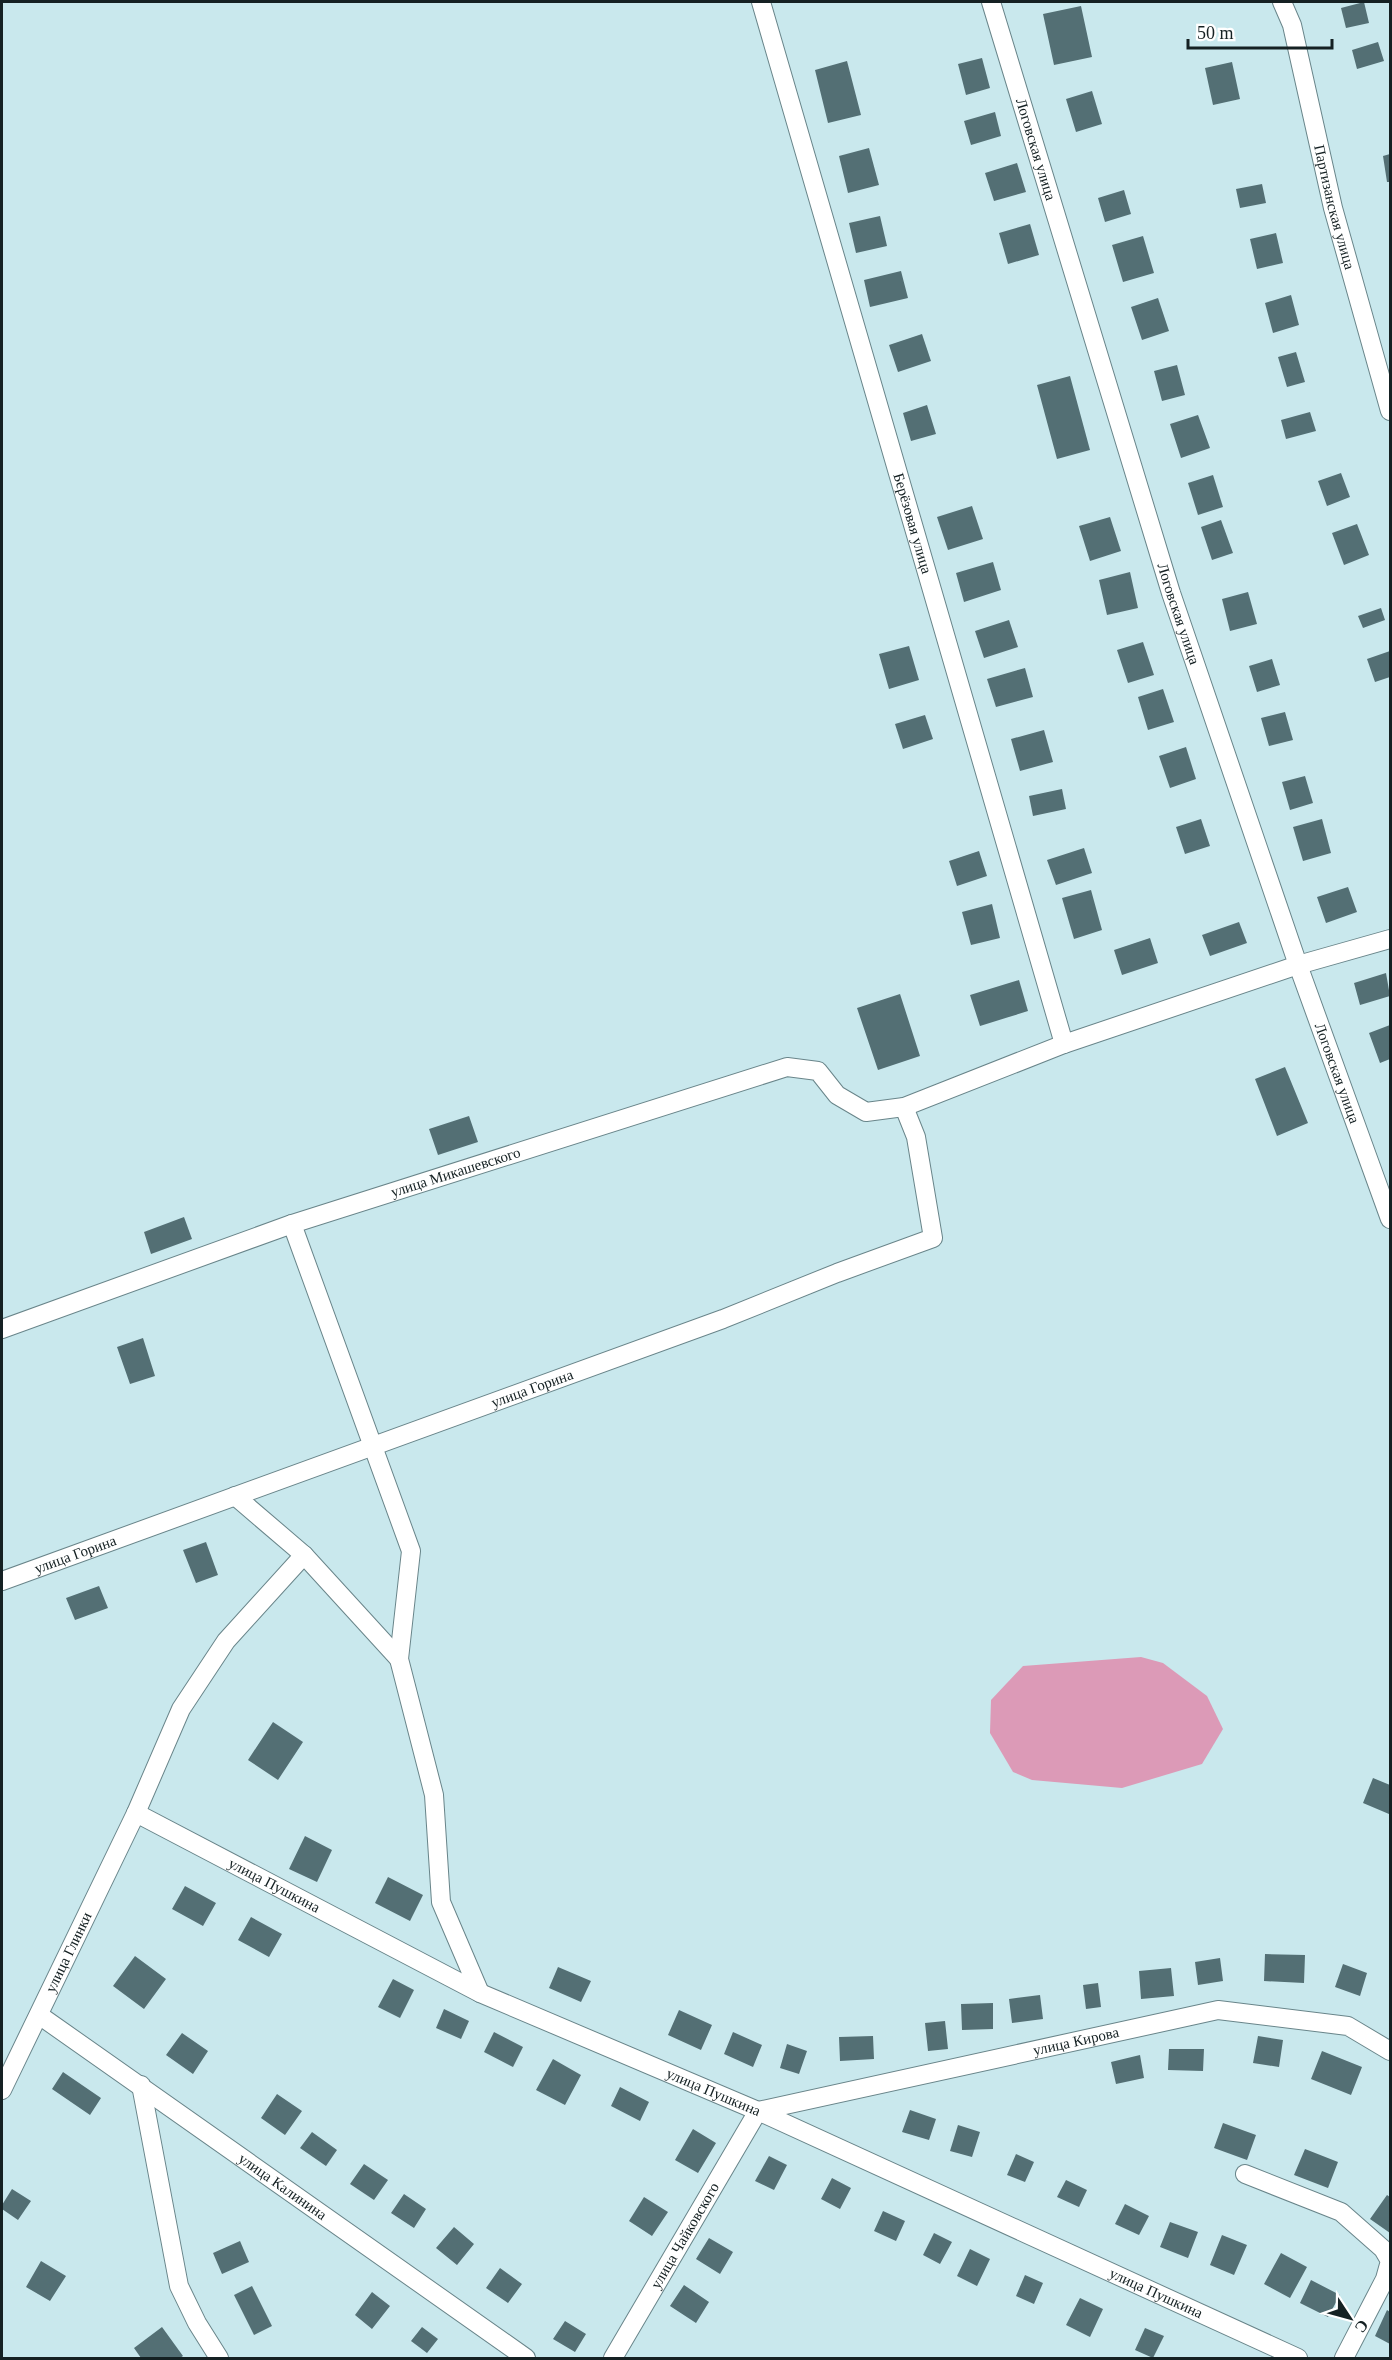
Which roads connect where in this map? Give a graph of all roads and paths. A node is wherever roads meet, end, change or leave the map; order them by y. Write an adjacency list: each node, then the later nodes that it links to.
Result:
1 (761, 2): 7 (street, Берёзовая улица)
2 (991, 2): 6 (street, Логовская улица)
3 (1282, 2): 4 (street, Партизанская улица)
4 (1390, 411)
5 (1390, 939): 6 (street, улица Микашевского)
6 (1298, 965): 7 (street, улица Микашевского); 9 (street, Логовская улица)
7 (1064, 1044): 8 (street, улица Микашевского)
8 (904, 1107): 10 (street, улица Микашевского); 12 (street, улица Горина)
9 (1390, 1219)
10 (292, 1224): 11 (street, улица Микашевского); 12 (street)
11 (2, 1329)
12 (373, 1447): 13 (street, улица Горина); 16 (street)
13 (235, 1497): 14 (street); 15 (street, улица Горина)
14 (304, 1555): 16 (street); 17 (street, улица Глинки)
15 (2, 1581)
16 (399, 1659): 18 (street)
17 (136, 1813): 18 (street, улица Пушкина); 19 (street, улица Глинки)
18 (480, 1993): 23 (street, улица Пушкина)
19 (39, 2015): 21 (street, улица Калинина); 22 (street, улица Глинки)
20 (1390, 2051): 23 (street, улица Кирова)
21 (141, 2085): 25 (street); 26 (street, улица Калинина)
22 (2, 2090)
23 (758, 2111): 27 (street, улица Чайковского); 28 (street, улица Пушкина)
24 (1245, 2174): 29 (street)
25 (219, 2358)
26 (526, 2358)
27 (613, 2358)
28 (1298, 2358)
29 (1344, 2358)

